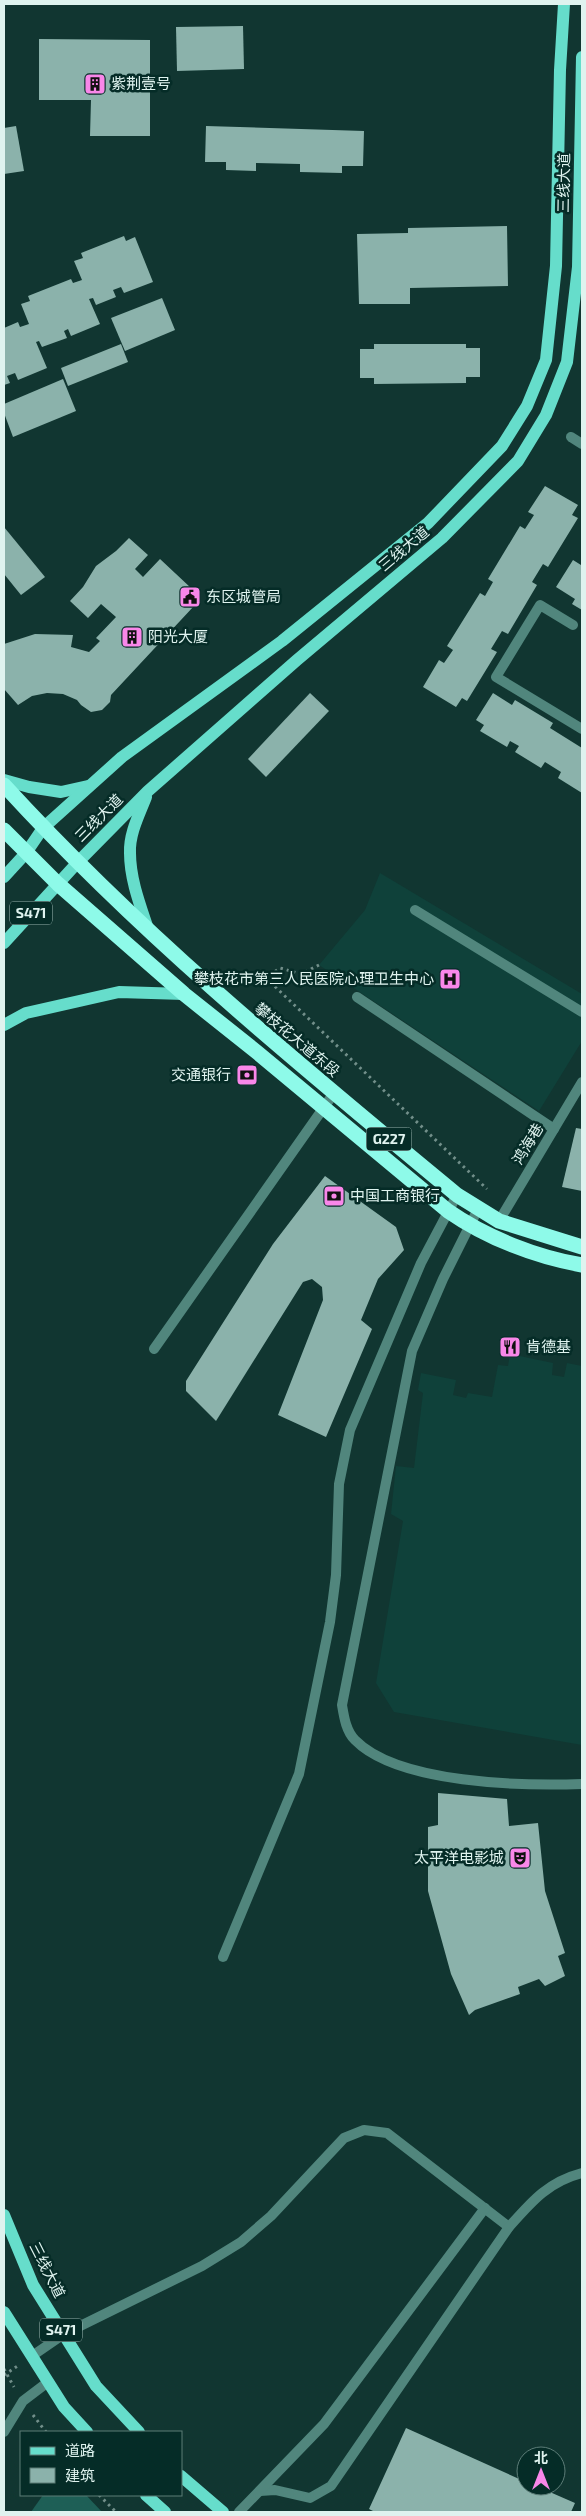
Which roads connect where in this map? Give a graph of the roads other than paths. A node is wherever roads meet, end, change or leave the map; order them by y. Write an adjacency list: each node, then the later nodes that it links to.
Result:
1 (564, 4): 10 (main road, 三线大道)
2 (582, 57): 3 (main road, 三线大道)
3 (581, 169): 11 (main road, 三线大道)
4 (570, 436): 5 (street)
5 (582, 444)
6 (573, 625): 7 (street)
7 (582, 729)
8 (4, 780): 10 (main road)
9 (4, 785): 12 (highway, 攀枝花大道东段 / G227)
10 (91, 785): 12 (main road, 三线大道)
11 (148, 791): 15 (main road, 三线大道); 19 (main road)
12 (43, 828): 14 (main road, 三线大道); 15 (highway, 攀枝花大道东段 / G227)
13 (4, 830): 14 (highway, G227)
14 (26, 853): 16 (main road, 三线大道); 17 (highway, G227)
15 (78, 862): 17 (main road, 三线大道); 19 (highway, 攀枝花大道东段 / G227)
16 (4, 877)
17 (58, 884): 20 (main road, 三线大道 / S471); 21 (highway, G227)
18 (415, 910): 23 (street)
19 (148, 929): 26 (highway, 攀枝花大道东段 / G227)
20 (4, 943)
21 (184, 994): 24 (main road); 27 (highway, G227)
22 (357, 997): 28 (street)
23 (582, 1012)
24 (4, 1025)
25 (582, 1082): 28 (street, 鸿海巷)
26 (334, 1093): 27 (street); 29 (highway, 攀枝花大道东段 / G227)
27 (324, 1108): 31 (highway, G227); 36 (street)
28 (554, 1129): 32 (street, 鸿海巷)
29 (457, 1195): 30 (highway, 攀枝花大道东段 / G227); 31 (street)
30 (478, 1209): 32 (highway, 攀枝花大道东段 / G227); 33 (street)
31 (448, 1211): 33 (highway, G227); 38 (street)
32 (499, 1221): 34 (highway, 攀枝花大道东段 / G227)
33 (469, 1226): 35 (highway, G227); 37 (street)
34 (582, 1247)
35 (582, 1265)
36 (154, 1349)
37 (582, 1784)
38 (223, 1957)
39 (582, 2173): 42 (street)
40 (485, 2208): 42 (street); 44 (street); 51 (street)
41 (4, 2215): 44 (main road, 三线大道 / S471)
42 (509, 2227): 51 (street)
43 (4, 2312): 45 (main road, S471)
44 (64, 2334): 45 (street); 48 (main road, 三线大道 / S471)
45 (32, 2356): 46 (main road, S471)
46 (48, 2382): 47 (main road, S471); 49 (street)
47 (86, 2431)
48 (138, 2431)
49 (4, 2432)
50 (182, 2477): 54 (main road)
51 (260, 2491): 55 (street)
52 (147, 2496): 53 (main road)
53 (165, 2512)
54 (223, 2512)
55 (239, 2512)

